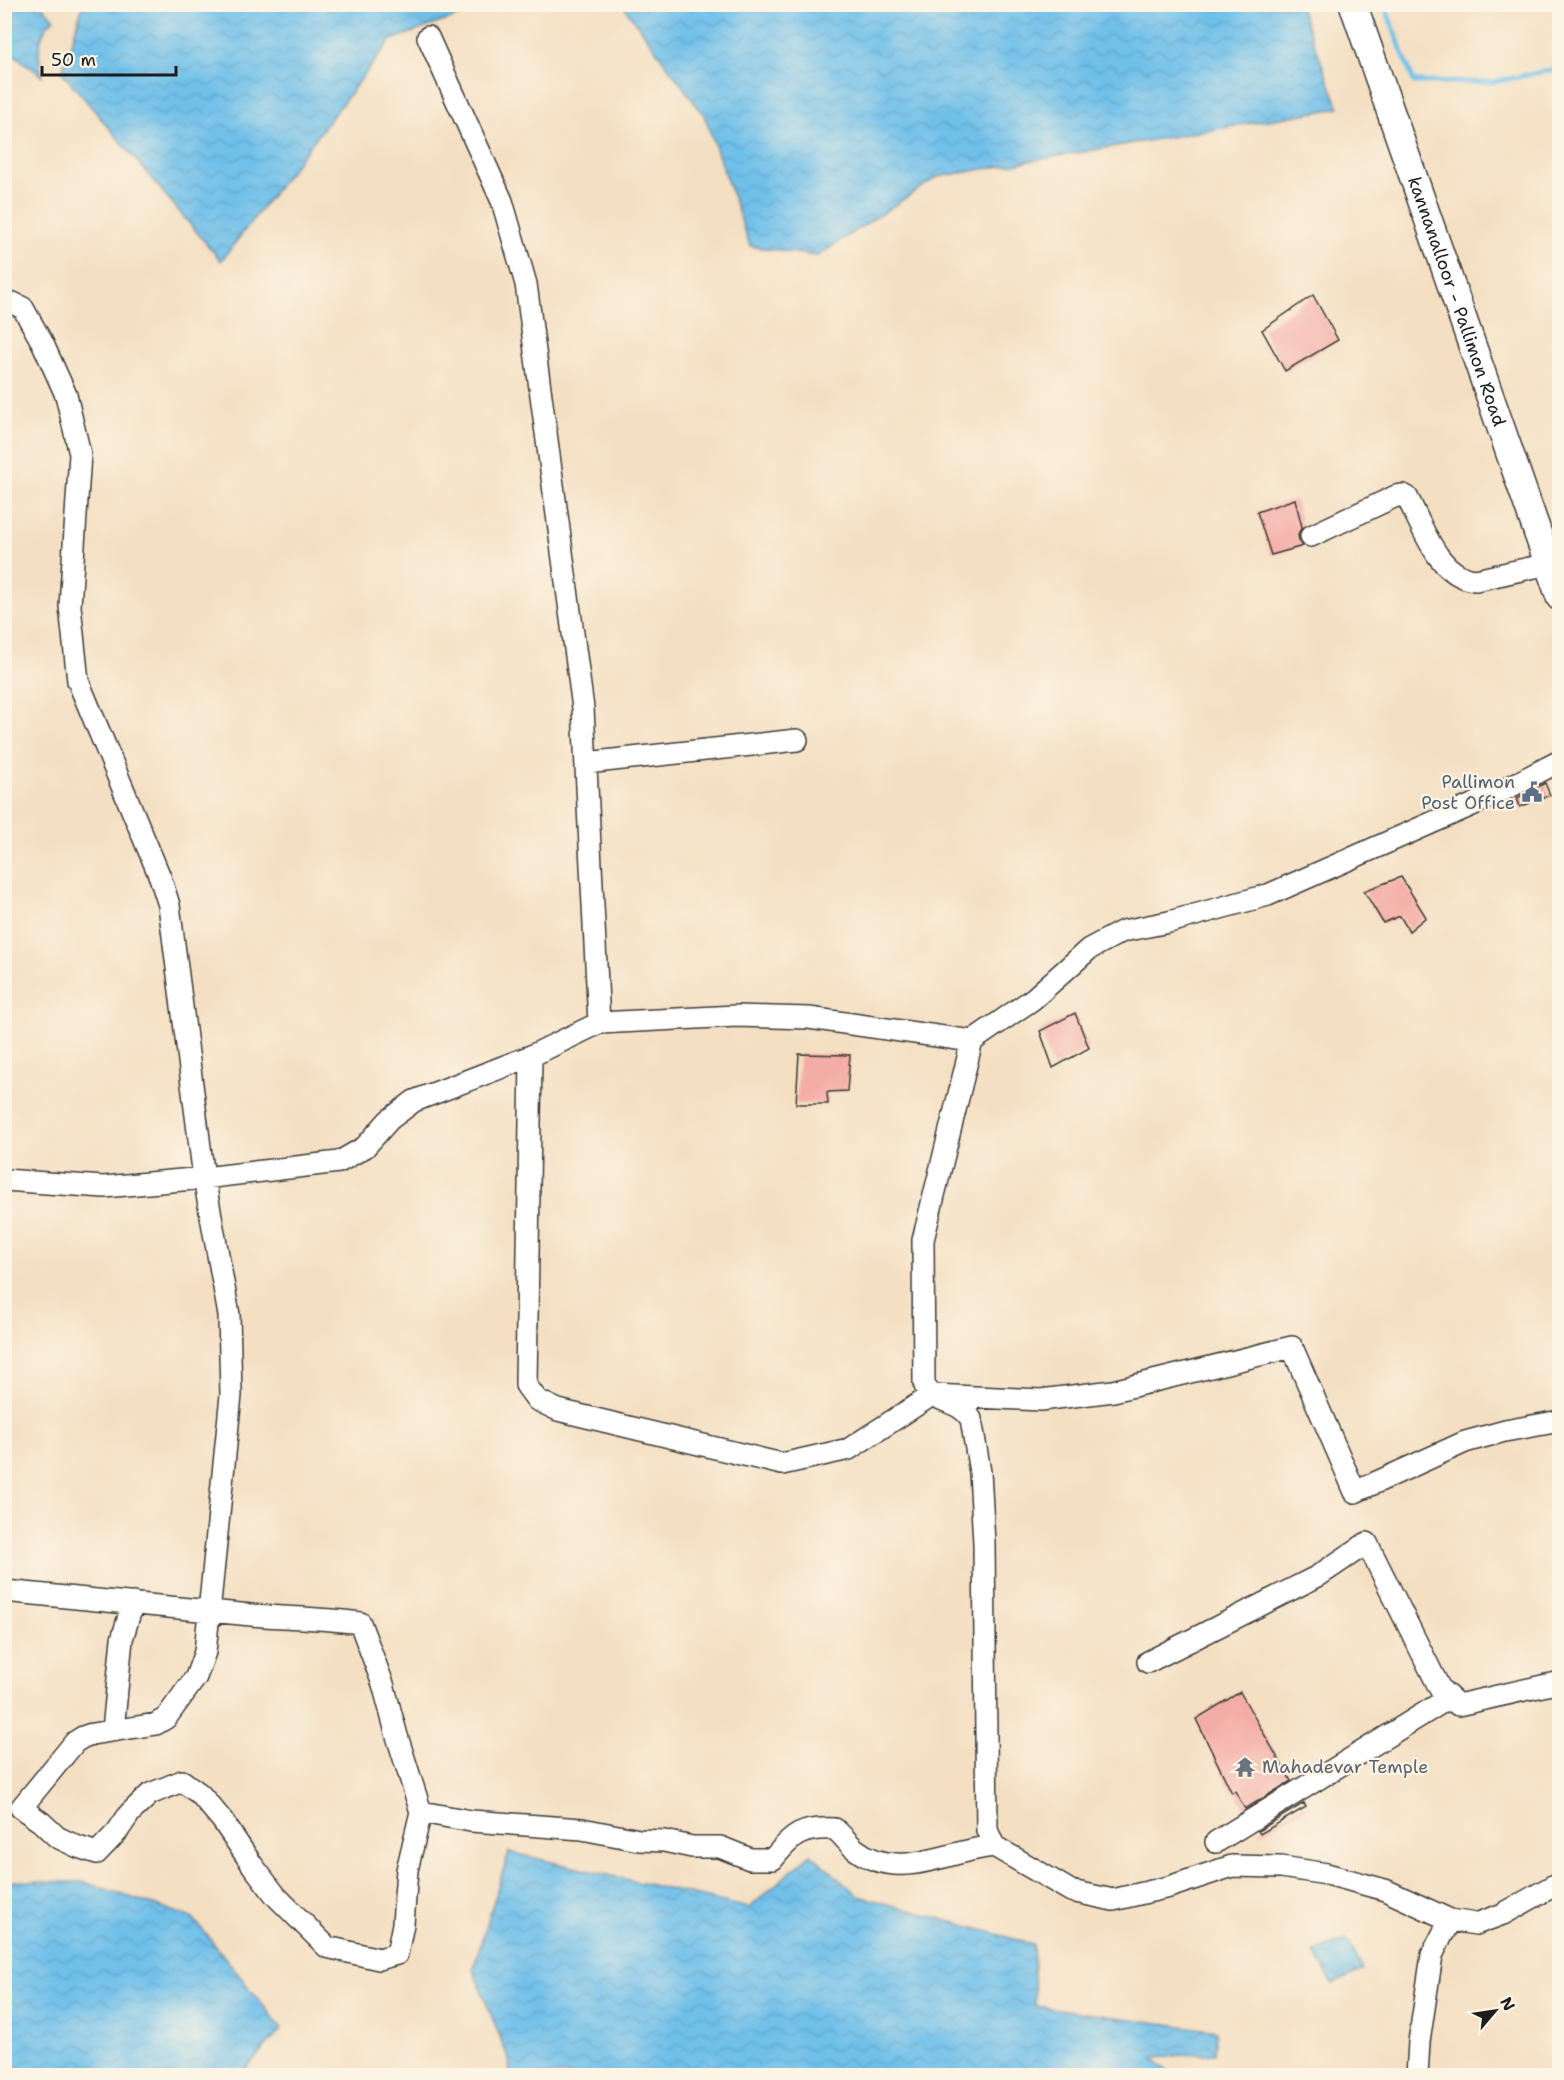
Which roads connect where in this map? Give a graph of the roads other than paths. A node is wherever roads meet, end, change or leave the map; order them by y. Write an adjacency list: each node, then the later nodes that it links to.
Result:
1 (1353, 4): 5 (street, kannanalloor - Pallimon Road)
2 (428, 37): 9 (street)
3 (4, 303): 13 (street)
4 (1311, 536): 5 (street)
5 (1548, 564): 6 (street, kannanalloor - Pallimon Road)
6 (1560, 597)
7 (797, 740): 9 (street)
8 (1560, 761): 11 (street)
9 (586, 763): 10 (street)
10 (599, 1023): 11 (street); 12 (street)
11 (972, 1041): 15 (street)
12 (531, 1056): 13 (street); 15 (street)
13 (204, 1178): 14 (street); 19 (street)
14 (4, 1180)
15 (932, 1395): 16 (street); 26 (street)
16 (1560, 1420)
17 (4, 1591): 18 (street)
18 (134, 1603): 19 (street); 23 (street)
19 (211, 1610): 23 (street); 24 (street)
20 (1148, 1662): 22 (street)
21 (1560, 1682): 22 (street)
22 (1449, 1698): 25 (street)
23 (113, 1731): 24 (street)
24 (422, 1812): 26 (street)
25 (1216, 1842)
26 (994, 1846): 28 (street)
27 (1560, 1882): 28 (street)
28 (1450, 1920): 29 (street)
29 (1417, 2076)

